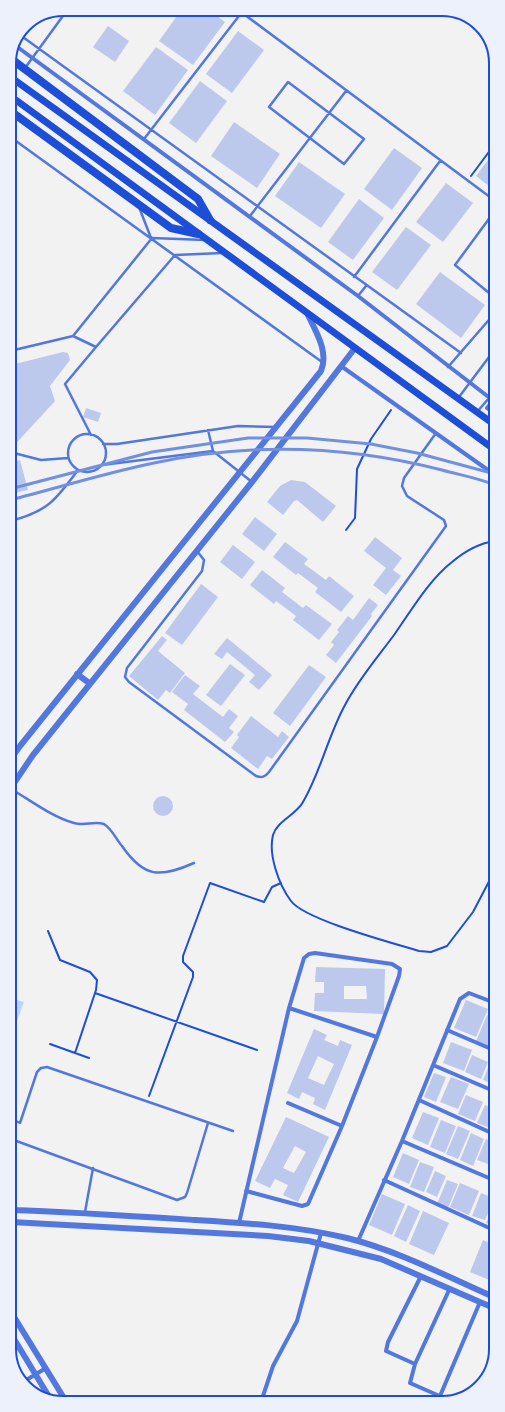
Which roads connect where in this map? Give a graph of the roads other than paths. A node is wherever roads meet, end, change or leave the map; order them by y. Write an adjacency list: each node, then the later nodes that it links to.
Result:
1 (63, 16): 6 (lane)
2 (239, 16): 15 (lane)
3 (247, 16): 11 (lane)
4 (24, 38): 6 (lane)
5 (19, 48): 7 (street)
6 (38, 48): 7 (lane); 15 (lane)
7 (32, 57): 9 (lane); 17 (street)
8 (16, 62): 9 (main road)
9 (24, 68): 25 (main road)
10 (16, 81): 25 (main road)
11 (346, 91): 13 (lane); 19 (lane)
12 (16, 101): 26 (main road)
13 (329, 113): 16 (lane); 16 (lane); 16 (lane)
14 (16, 115): 21 (main road)
15 (152, 129): 17 (lane); 22 (lane)
16 (309, 137): 22 (lane)
17 (144, 138): 23 (street)
18 (16, 141): 27 (lane)
19 (440, 160): 20 (lane); 31 (lane)
20 (489, 196)
21 (137, 202): 26 (main road); 27 (lane)
22 (256, 207): 23 (lane); 31 (lane)
23 (249, 217): 34 (street)
24 (489, 219): 33 (lane)
25 (210, 220): 48 (main road)
26 (198, 234): 28 (main road)
27 (152, 238): 28 (lane); 30 (lane); 37 (lane)
28 (208, 241): 29 (main road)
29 (224, 253): 30 (lane); 35 (main road)
30 (175, 255): 38 (lane); 43 (lane)
31 (354, 277): 32 (lane)
32 (366, 286): 34 (lane); 41 (lane)
33 (489, 293)
34 (358, 296): 45 (street)
35 (308, 315): 39 (main road); 43 (street)
36 (489, 320): 41 (lane)
37 (73, 336): 38 (lane); 40 (lane)
38 (96, 347): 55 (lane)
39 (355, 348): 44 (street); 57 (main road)
40 (16, 350)
41 (461, 353): 45 (lane)
42 (489, 356): 46 (lane)
43 (324, 364): 52 (street)
44 (341, 366): 54 (street); 65 (street)
45 (447, 367): 46 (street)
46 (469, 383): 47 (street); 48 (lane)
47 (489, 398)
48 (458, 399): 50 (main road)
49 (489, 402): 50 (lane)
50 (477, 412): 51 (main road)
51 (489, 421)
52 (276, 427): 53 (lane); 64 (street)
53 (208, 430): 56 (lane); 58 (lane)
54 (436, 433): 63 (street); 67 (lane)
55 (90, 435): 56 (lane); 60 (lane)
56 (103, 444): 61 (lane)
57 (489, 446)
58 (213, 451): 61 (lane); 64 (lane)
59 (16, 454): 60 (lane)
60 (68, 458): 62 (lane)
61 (102, 465): 62 (lane)
62 (78, 470): 66 (lane)
63 (489, 471)
64 (241, 473): 65 (lane); 68 (street)
65 (252, 482): 67 (street)
66 (16, 519)
67 (197, 550): 69 (street)
68 (77, 674): 69 (street); 70 (street)
69 (89, 684): 71 (street)
70 (16, 752)
71 (16, 780)
72 (16, 792): 73 (lane)
73 (194, 864)
74 (489, 1000): 76 (street)
75 (289, 1008): 77 (street); 77 (street); 93 (street)
76 (447, 1030): 78 (street); 79 (street)
77 (377, 1037): 85 (street)
78 (489, 1048)
79 (433, 1065): 80 (street); 81 (street)
80 (489, 1089)
81 (419, 1100): 87 (street); 89 (street)
82 (288, 1103): 85 (street)
83 (16, 1121): 84 (lane)
84 (208, 1123): 86 (lane); 90 (lane)
85 (342, 1126): 93 (street)
86 (233, 1132)
87 (489, 1132)
88 (16, 1141): 90 (lane)
89 (402, 1141): 91 (street); 92 (street)
90 (93, 1168): 95 (lane)
91 (489, 1178)
92 (384, 1180): 99 (street); 102 (street)
93 (246, 1191): 97 (street)
94 (16, 1210): 95 (street)
95 (85, 1212): 97 (street)
96 (16, 1222): 101 (street)
97 (239, 1223): 98 (street)
98 (255, 1224): 100 (street); 101 (street)
99 (489, 1228)
100 (320, 1232): 102 (street); 103 (street)
101 (254, 1235): 103 (street)
102 (358, 1241): 106 (street)
103 (317, 1243): 104 (street); 117 (street)
104 (421, 1276): 105 (street); 111 (street)
105 (450, 1288): 107 (street); 111 (street)
106 (489, 1295)
107 (480, 1302): 108 (street); 118 (street)
108 (489, 1306)
109 (16, 1320): 112 (street)
110 (16, 1342): 113 (street)
111 (415, 1364): 118 (street)
112 (46, 1368): 113 (street); 116 (street)
113 (36, 1374): 114 (street); 115 (street)
114 (28, 1379)
115 (47, 1393)
116 (63, 1396)
117 (263, 1396)
118 (440, 1396)

